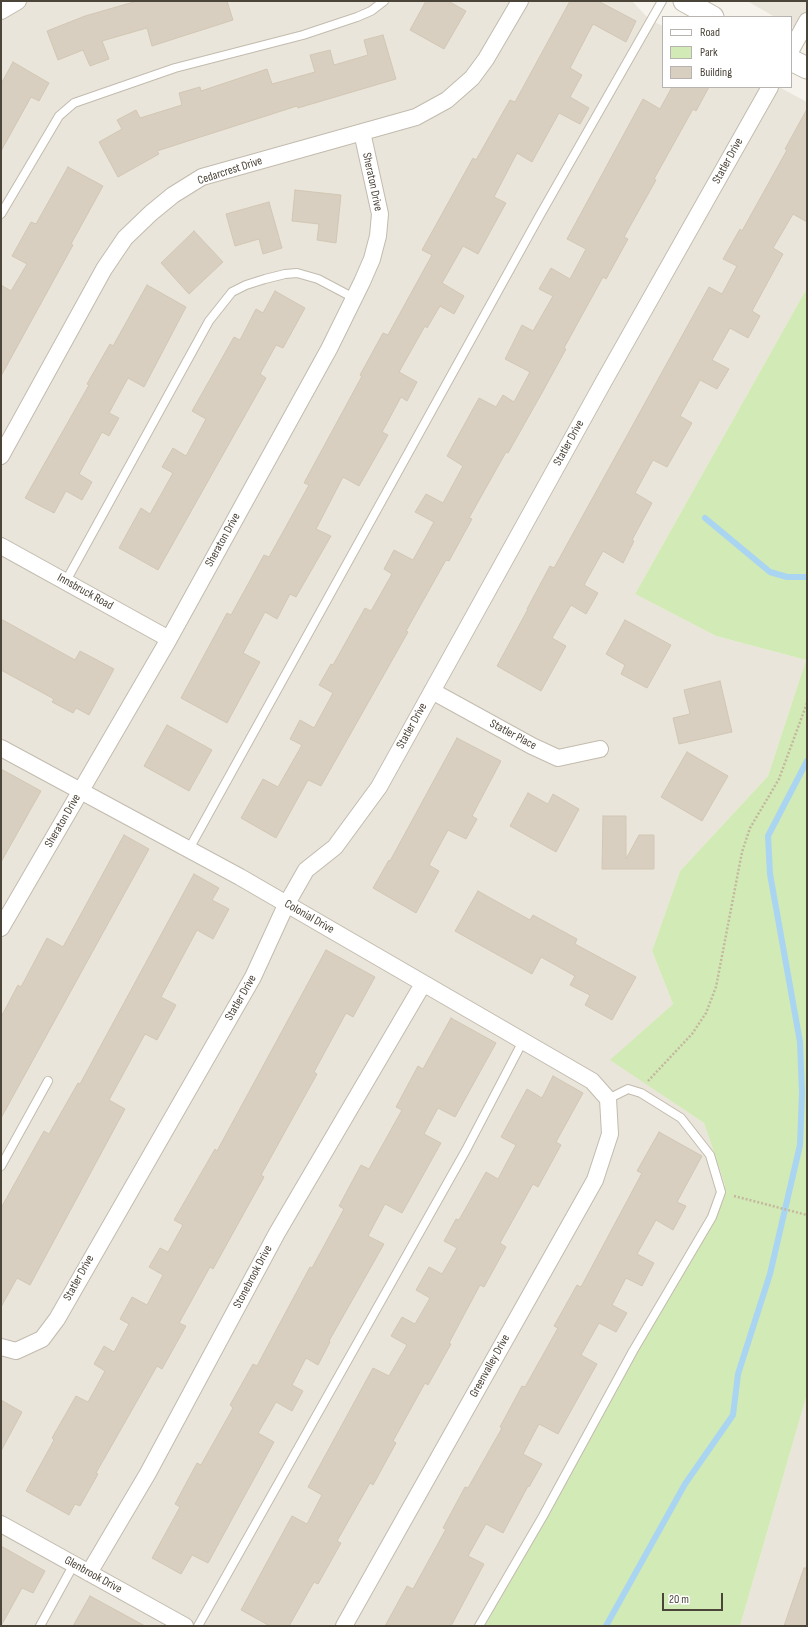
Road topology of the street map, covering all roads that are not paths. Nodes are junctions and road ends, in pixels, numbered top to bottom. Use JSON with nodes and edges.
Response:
{"nodes":[{"id":1,"x":18,"y":1,"type":"edge"},
{"id":2,"x":384,"y":1,"type":"edge"},
{"id":3,"x":520,"y":1,"type":"edge"},
{"id":4,"x":662,"y":1,"type":"edge"},
{"id":5,"x":684,"y":1,"type":"edge"},
{"id":6,"x":1,"y":10,"type":"edge"},
{"id":7,"x":711,"y":16,"type":"edge"},
{"id":8,"x":807,"y":21,"type":"edge"},
{"id":9,"x":792,"y":48,"type":"edge"},
{"id":10,"x":792,"y":60,"type":"edge"},
{"id":11,"x":807,"y":68,"type":"edge"},
{"id":12,"x":769,"y":88,"type":"edge"},
{"id":13,"x":362,"y":132,"type":"junction"},
{"id":14,"x":1,"y":214,"type":"edge"},
{"id":15,"x":354,"y":298,"type":"junction"},
{"id":16,"x":1,"y":456,"type":"edge"},
{"id":17,"x":1,"y":546,"type":"edge"},
{"id":18,"x":66,"y":582,"type":"junction"},
{"id":19,"x":169,"y":639,"type":"junction"},
{"id":20,"x":432,"y":691,"type":"junction"},
{"id":21,"x":1,"y":748,"type":"edge"},
{"id":22,"x":600,"y":749,"type":"dead end"},
{"id":23,"x":80,"y":791,"type":"junction"},
{"id":24,"x":189,"y":849,"type":"junction"},
{"id":25,"x":286,"y":905,"type":"junction"},
{"id":26,"x":1,"y":928,"type":"edge"},
{"id":27,"x":423,"y":984,"type":"junction"},
{"id":28,"x":523,"y":1041,"type":"junction"},
{"id":29,"x":48,"y":1082,"type":"dead end"},
{"id":30,"x":608,"y":1099,"type":"junction"},
{"id":31,"x":1,"y":1166,"type":"edge"},
{"id":32,"x":1,"y":1347,"type":"edge"},
{"id":33,"x":1,"y":1524,"type":"edge"},
{"id":34,"x":74,"y":1564,"type":"junction"},
{"id":35,"x":89,"y":1573,"type":"junction"},
{"id":36,"x":40,"y":1626,"type":"edge"},
{"id":37,"x":185,"y":1626,"type":"edge"},
{"id":38,"x":198,"y":1626,"type":"edge"},
{"id":39,"x":344,"y":1626,"type":"edge"},
{"id":40,"x":479,"y":1626,"type":"edge"}],
"edges":[{"from":1,"to":6,"type":"street"},
{"from":2,"to":14,"type":"lane"},
{"from":3,"to":13,"type":"street","name":"Cedarcrest Drive"},
{"from":4,"to":24,"type":"lane"},
{"from":5,"to":7,"type":"street"},
{"from":8,"to":9,"type":"street"},
{"from":10,"to":11,"type":"street"},
{"from":12,"to":20,"type":"street","name":"Statler Drive"},
{"from":13,"to":15,"type":"street","name":"Sheraton Drive"},
{"from":13,"to":16,"type":"street","name":"Cedarcrest Drive"},
{"from":15,"to":18,"type":"lane"},
{"from":15,"to":19,"type":"street","name":"Sheraton Drive"},
{"from":17,"to":18,"type":"street","name":"Innsbruck Road"},
{"from":18,"to":19,"type":"street","name":"Innsbruck Road"},
{"from":19,"to":23,"type":"street","name":"Sheraton Drive"},
{"from":20,"to":22,"type":"street","name":"Statler Place"},
{"from":20,"to":25,"type":"street","name":"Statler Drive"},
{"from":21,"to":23,"type":"street","name":"Colonial Drive"},
{"from":23,"to":24,"type":"street","name":"Colonial Drive"},
{"from":23,"to":26,"type":"street","name":"Sheraton Drive"},
{"from":24,"to":25,"type":"street","name":"Colonial Drive"},
{"from":25,"to":27,"type":"street","name":"Colonial Drive"},
{"from":25,"to":32,"type":"street","name":"Statler Drive"},
{"from":27,"to":28,"type":"street","name":"Colonial Drive"},
{"from":27,"to":35,"type":"street","name":"Stonebrook Drive"},
{"from":28,"to":30,"type":"street","name":"Colonial Drive"},
{"from":28,"to":38,"type":"lane"},
{"from":29,"to":31,"type":"lane"},
{"from":30,"to":39,"type":"street","name":"Greenvalley Drive"},
{"from":30,"to":40,"type":"lane"},
{"from":33,"to":34,"type":"street","name":"Glenbrook Drive"},
{"from":34,"to":35,"type":"street","name":"Glenbrook Drive"},
{"from":34,"to":36,"type":"lane"},
{"from":35,"to":37,"type":"street","name":"Glenbrook Drive"}]}
